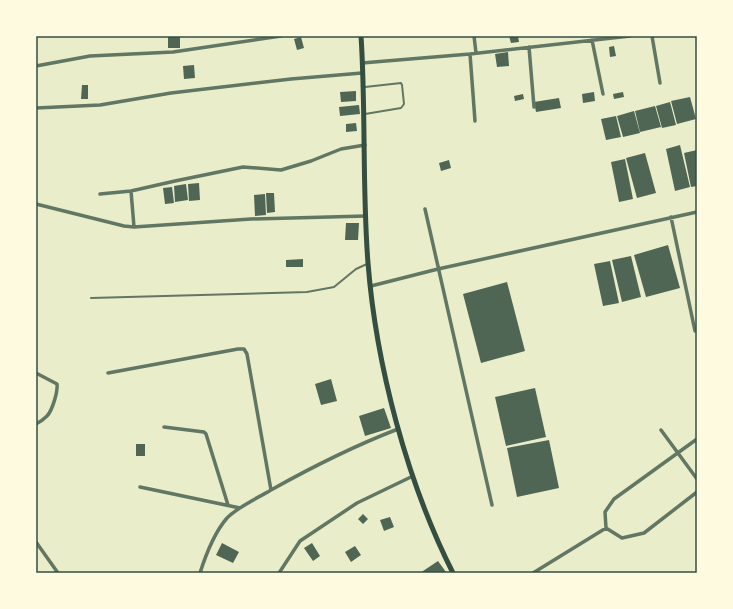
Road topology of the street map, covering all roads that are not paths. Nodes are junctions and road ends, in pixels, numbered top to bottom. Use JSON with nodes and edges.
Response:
{"nodes":[{"id":1,"x":281,"y":36,"type":"edge"},
{"id":2,"x":360,"y":36,"type":"edge"},
{"id":3,"x":474,"y":36,"type":"edge"},
{"id":4,"x":630,"y":36,"type":"edge"},
{"id":5,"x":652,"y":36,"type":"edge"},
{"id":6,"x":592,"y":40,"type":"junction"},
{"id":7,"x":529,"y":47,"type":"junction"},
{"id":8,"x":470,"y":54,"type":"junction"},
{"id":9,"x":476,"y":54,"type":"junction"},
{"id":10,"x":362,"y":63,"type":"junction"},
{"id":11,"x":36,"y":66,"type":"edge"},
{"id":12,"x":362,"y":73,"type":"junction"},
{"id":13,"x":660,"y":83,"type":"dead end"},
{"id":14,"x":363,"y":87,"type":"junction"},
{"id":15,"x":603,"y":94,"type":"dead end"},
{"id":16,"x":534,"y":107,"type":"dead end"},
{"id":17,"x":36,"y":108,"type":"edge"},
{"id":18,"x":364,"y":114,"type":"junction"},
{"id":19,"x":475,"y":121,"type":"dead end"},
{"id":20,"x":365,"y":145,"type":"junction"},
{"id":21,"x":131,"y":191,"type":"junction"},
{"id":22,"x":100,"y":194,"type":"dead end"},
{"id":23,"x":36,"y":204,"type":"edge"},
{"id":24,"x":425,"y":209,"type":"dead end"},
{"id":25,"x":697,"y":212,"type":"edge"},
{"id":26,"x":366,"y":216,"type":"junction"},
{"id":27,"x":671,"y":217,"type":"junction"},
{"id":28,"x":134,"y":227,"type":"junction"},
{"id":29,"x":368,"y":263,"type":"junction"},
{"id":30,"x":438,"y":269,"type":"junction"},
{"id":31,"x":371,"y":286,"type":"junction"},
{"id":32,"x":91,"y":298,"type":"dead end"},
{"id":33,"x":695,"y":330,"type":"dead end"},
{"id":34,"x":36,"y":373,"type":"edge"},
{"id":35,"x":108,"y":373,"type":"dead end"},
{"id":36,"x":36,"y":424,"type":"edge"},
{"id":37,"x":164,"y":427,"type":"dead end"},
{"id":38,"x":398,"y":429,"type":"junction"},
{"id":39,"x":661,"y":430,"type":"dead end"},
{"id":40,"x":697,"y":439,"type":"edge"},
{"id":41,"x":677,"y":452,"type":"junction"},
{"id":42,"x":413,"y":476,"type":"junction"},
{"id":43,"x":697,"y":479,"type":"edge"},
{"id":44,"x":140,"y":487,"type":"dead end"},
{"id":45,"x":271,"y":490,"type":"junction"},
{"id":46,"x":697,"y":492,"type":"edge"},
{"id":47,"x":228,"y":505,"type":"junction"},
{"id":48,"x":492,"y":505,"type":"dead end"},
{"id":49,"x":240,"y":508,"type":"junction"},
{"id":50,"x":606,"y":528,"type":"junction"},
{"id":51,"x":36,"y":542,"type":"edge"},
{"id":52,"x":58,"y":573,"type":"edge"},
{"id":53,"x":200,"y":573,"type":"edge"},
{"id":54,"x":279,"y":573,"type":"edge"},
{"id":55,"x":453,"y":573,"type":"edge"},
{"id":56,"x":533,"y":573,"type":"edge"}],
"edges":[{"from":1,"to":11,"type":"street"},
{"from":2,"to":10,"type":"main road"},
{"from":3,"to":9,"type":"street"},
{"from":4,"to":6,"type":"street"},
{"from":5,"to":13,"type":"street"},
{"from":6,"to":7,"type":"street"},
{"from":6,"to":15,"type":"street"},
{"from":7,"to":9,"type":"street"},
{"from":7,"to":16,"type":"street"},
{"from":8,"to":9,"type":"street"},
{"from":8,"to":10,"type":"street"},
{"from":8,"to":19,"type":"street"},
{"from":10,"to":12,"type":"main road"},
{"from":12,"to":14,"type":"main road"},
{"from":12,"to":17,"type":"street"},
{"from":14,"to":18,"type":"main road"},
{"from":14,"to":18,"type":"lane"},
{"from":18,"to":20,"type":"main road"},
{"from":20,"to":21,"type":"street"},
{"from":20,"to":26,"type":"main road"},
{"from":21,"to":22,"type":"street"},
{"from":21,"to":28,"type":"street"},
{"from":23,"to":28,"type":"street"},
{"from":24,"to":30,"type":"street"},
{"from":25,"to":27,"type":"street"},
{"from":26,"to":28,"type":"street"},
{"from":26,"to":29,"type":"main road"},
{"from":27,"to":30,"type":"street"},
{"from":27,"to":33,"type":"street"},
{"from":29,"to":31,"type":"main road"},
{"from":29,"to":32,"type":"lane"},
{"from":30,"to":31,"type":"street"},
{"from":30,"to":48,"type":"street"},
{"from":31,"to":38,"type":"main road"},
{"from":34,"to":36,"type":"street"},
{"from":35,"to":45,"type":"street"},
{"from":37,"to":47,"type":"street"},
{"from":38,"to":42,"type":"main road"},
{"from":38,"to":45,"type":"street"},
{"from":39,"to":41,"type":"street"},
{"from":40,"to":41,"type":"street"},
{"from":41,"to":43,"type":"street"},
{"from":41,"to":50,"type":"street"},
{"from":42,"to":54,"type":"street"},
{"from":42,"to":55,"type":"main road"},
{"from":44,"to":47,"type":"street"},
{"from":45,"to":49,"type":"street"},
{"from":46,"to":50,"type":"street"},
{"from":47,"to":49,"type":"street"},
{"from":49,"to":53,"type":"street"},
{"from":50,"to":56,"type":"street"},
{"from":51,"to":52,"type":"street"}]}
